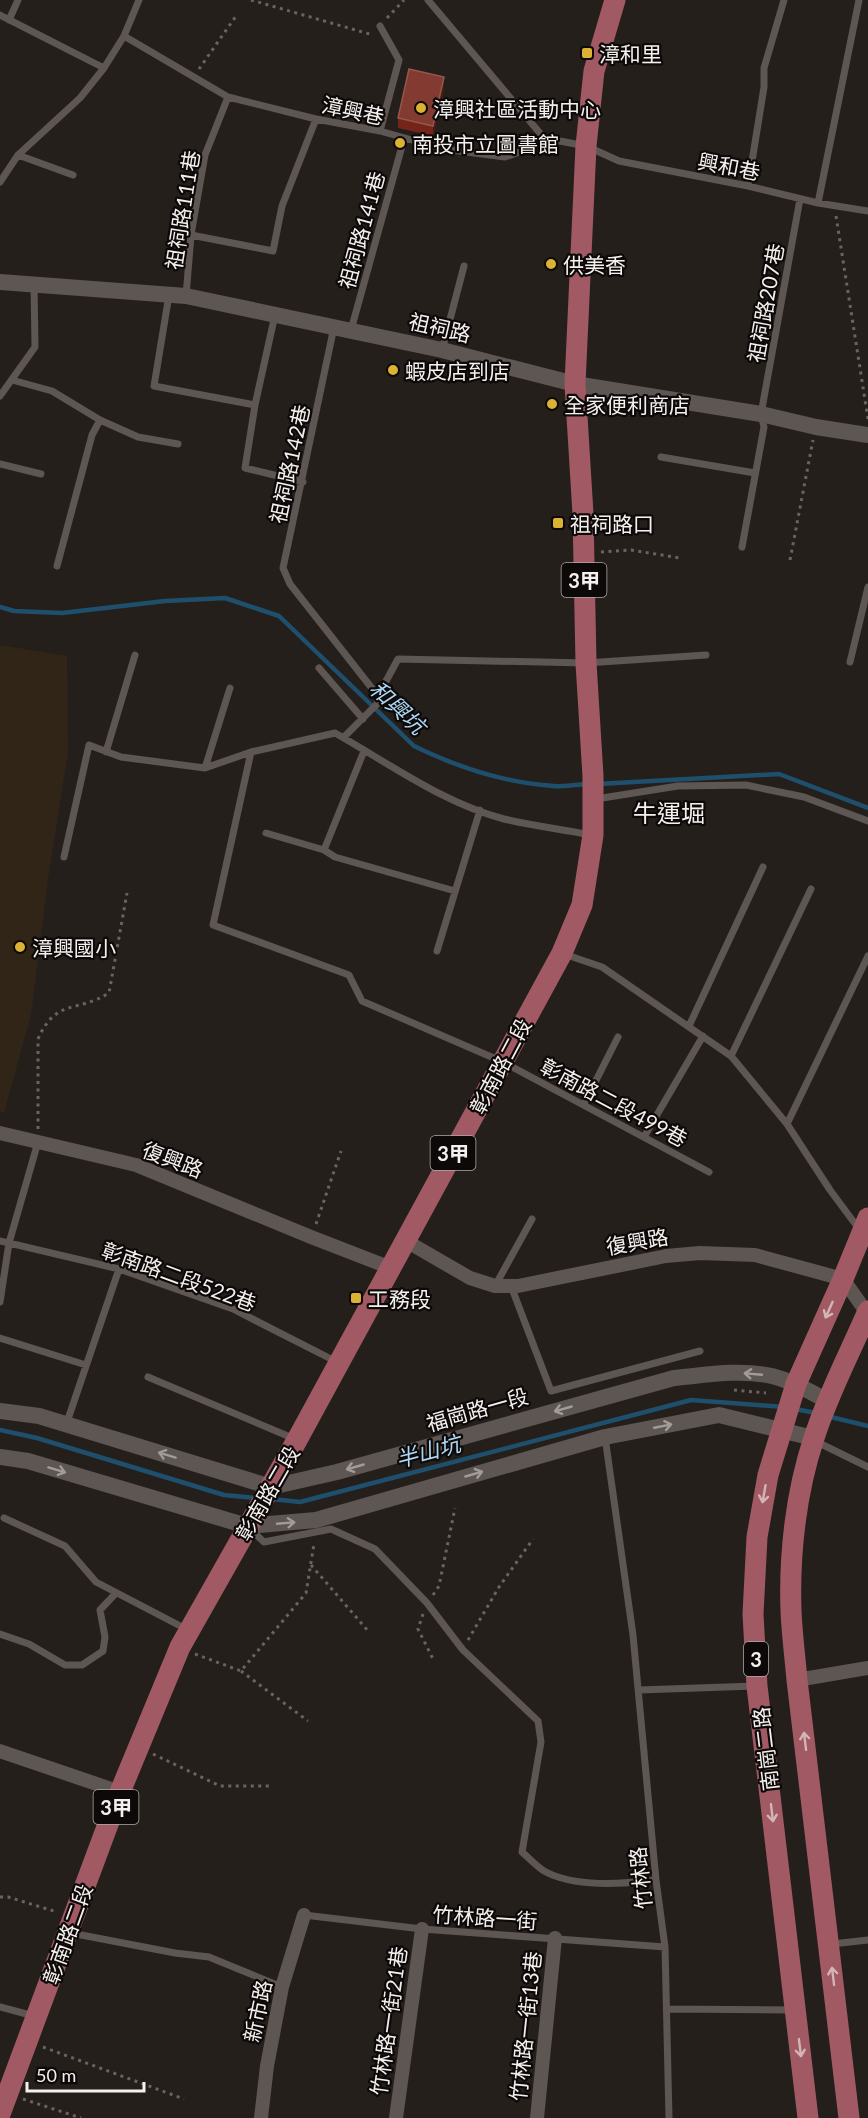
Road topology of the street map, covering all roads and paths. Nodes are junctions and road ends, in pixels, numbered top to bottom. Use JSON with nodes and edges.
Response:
{"nodes":[{"id":1,"x":18,"y":0,"type":"edge"},
{"id":2,"x":139,"y":0,"type":"edge"},
{"id":3,"x":251,"y":0,"type":"edge"},
{"id":4,"x":404,"y":0,"type":"edge"},
{"id":5,"x":428,"y":0,"type":"edge"},
{"id":6,"x":615,"y":0,"type":"edge"},
{"id":7,"x":784,"y":0,"type":"edge"},
{"id":8,"x":859,"y":0,"type":"edge"},
{"id":9,"x":0,"y":15,"type":"edge"},
{"id":10,"x":236,"y":16,"type":"dead end"},
{"id":11,"x":9,"y":20,"type":"junction"},
{"id":12,"x":380,"y":26,"type":"junction"},
{"id":13,"x":124,"y":36,"type":"junction"},
{"id":14,"x":104,"y":68,"type":"junction"},
{"id":15,"x":194,"y":77,"type":"junction"},
{"id":16,"x":228,"y":98,"type":"junction"},
{"id":17,"x":316,"y":119,"type":"junction"},
{"id":18,"x":380,"y":131,"type":"junction"},
{"id":19,"x":544,"y":138,"type":"junction"},
{"id":20,"x":404,"y":139,"type":"junction"},
{"id":21,"x":586,"y":146,"type":"junction"},
{"id":22,"x":18,"y":155,"type":"junction"},
{"id":23,"x":73,"y":175,"type":"dead end"},
{"id":24,"x":0,"y":182,"type":"edge"},
{"id":25,"x":748,"y":186,"type":"junction"},
{"id":26,"x":800,"y":199,"type":"junction"},
{"id":27,"x":818,"y":203,"type":"junction"},
{"id":28,"x":835,"y":206,"type":"junction"},
{"id":29,"x":868,"y":211,"type":"edge"},
{"id":30,"x":191,"y":235,"type":"junction"},
{"id":31,"x":464,"y":266,"type":"dead end"},
{"id":32,"x":0,"y":282,"type":"edge"},
{"id":33,"x":34,"y":285,"type":"junction"},
{"id":34,"x":168,"y":295,"type":"junction"},
{"id":35,"x":186,"y":296,"type":"junction"},
{"id":36,"x":275,"y":315,"type":"junction"},
{"id":37,"x":334,"y":326,"type":"junction"},
{"id":38,"x":351,"y":330,"type":"junction"},
{"id":39,"x":442,"y":350,"type":"junction"},
{"id":40,"x":12,"y":380,"type":"junction"},
{"id":41,"x":575,"y":384,"type":"junction"},
{"id":42,"x":0,"y":396,"type":"edge"},
{"id":43,"x":255,"y":405,"type":"junction"},
{"id":44,"x":761,"y":414,"type":"junction"},
{"id":45,"x":868,"y":419,"type":"edge"},
{"id":46,"x":100,"y":420,"type":"junction"},
{"id":47,"x":816,"y":427,"type":"junction"},
{"id":48,"x":868,"y":435,"type":"edge"},
{"id":49,"x":178,"y":444,"type":"dead end"},
{"id":50,"x":661,"y":456,"type":"dead end"},
{"id":51,"x":0,"y":464,"type":"edge"},
{"id":52,"x":755,"y":473,"type":"junction"},
{"id":53,"x":41,"y":474,"type":"dead end"},
{"id":54,"x":303,"y":482,"type":"junction"},
{"id":55,"x":742,"y":547,"type":"dead end"},
{"id":56,"x":584,"y":553,"type":"junction"},
{"id":57,"x":680,"y":558,"type":"dead end"},
{"id":58,"x":790,"y":560,"type":"dead end"},
{"id":59,"x":57,"y":566,"type":"dead end"},
{"id":60,"x":868,"y":587,"type":"edge"},
{"id":61,"x":706,"y":655,"type":"dead end"},
{"id":62,"x":135,"y":656,"type":"dead end"},
{"id":63,"x":850,"y":662,"type":"dead end"},
{"id":64,"x":586,"y":663,"type":"junction"},
{"id":65,"x":319,"y":668,"type":"dead end"},
{"id":66,"x":230,"y":688,"type":"dead end"},
{"id":67,"x":377,"y":700,"type":"junction"},
{"id":68,"x":363,"y":719,"type":"junction"},
{"id":69,"x":344,"y":738,"type":"junction"},
{"id":70,"x":364,"y":751,"type":"junction"},
{"id":71,"x":106,"y":752,"type":"junction"},
{"id":72,"x":251,"y":752,"type":"junction"},
{"id":73,"x":204,"y":768,"type":"junction"},
{"id":74,"x":593,"y":789,"type":"junction"},
{"id":75,"x":480,"y":810,"type":"junction"},
{"id":76,"x":868,"y":821,"type":"edge"},
{"id":77,"x":266,"y":833,"type":"dead end"},
{"id":78,"x":593,"y":835,"type":"junction"},
{"id":79,"x":324,"y":850,"type":"junction"},
{"id":80,"x":64,"y":857,"type":"dead end"},
{"id":81,"x":763,"y":867,"type":"dead end"},
{"id":82,"x":810,"y":889,"type":"dead end"},
{"id":83,"x":455,"y":891,"type":"junction"},
{"id":84,"x":127,"y":893,"type":"dead end"},
{"id":85,"x":437,"y":951,"type":"dead end"},
{"id":86,"x":562,"y":953,"type":"junction"},
{"id":87,"x":868,"y":956,"type":"edge"},
{"id":88,"x":688,"y":1026,"type":"junction"},
{"id":89,"x":703,"y":1036,"type":"junction"},
{"id":90,"x":618,"y":1037,"type":"dead end"},
{"id":91,"x":731,"y":1056,"type":"junction"},
{"id":92,"x":502,"y":1062,"type":"junction"},
{"id":93,"x":584,"y":1104,"type":"junction"},
{"id":94,"x":787,"y":1124,"type":"junction"},
{"id":95,"x":0,"y":1133,"type":"edge"},
{"id":96,"x":644,"y":1137,"type":"junction"},
{"id":97,"x":38,"y":1141,"type":"junction"},
{"id":98,"x":341,"y":1151,"type":"dead end"},
{"id":99,"x":709,"y":1172,"type":"dead end"},
{"id":100,"x":532,"y":1219,"type":"dead end"},
{"id":101,"x":866,"y":1230,"type":"edge"},
{"id":102,"x":311,"y":1237,"type":"junction"},
{"id":103,"x":0,"y":1241,"type":"edge"},
{"id":104,"x":406,"y":1241,"type":"junction"},
{"id":105,"x":9,"y":1243,"type":"junction"},
{"id":106,"x":392,"y":1268,"type":"junction"},
{"id":107,"x":120,"y":1269,"type":"junction"},
{"id":108,"x":843,"y":1279,"type":"junction"},
{"id":109,"x":495,"y":1286,"type":"junction"},
{"id":110,"x":511,"y":1286,"type":"junction"},
{"id":111,"x":0,"y":1302,"type":"edge"},
{"id":112,"x":868,"y":1313,"type":"edge"},
{"id":113,"x":0,"y":1338,"type":"edge"},
{"id":114,"x":700,"y":1351,"type":"dead end"},
{"id":115,"x":339,"y":1363,"type":"junction"},
{"id":116,"x":86,"y":1365,"type":"junction"},
{"id":117,"x":148,"y":1377,"type":"dead end"},
{"id":118,"x":796,"y":1384,"type":"junction"},
{"id":119,"x":828,"y":1401,"type":"junction"},
{"id":120,"x":0,"y":1411,"type":"edge"},
{"id":121,"x":66,"y":1425,"type":"junction"},
{"id":122,"x":781,"y":1429,"type":"junction"},
{"id":123,"x":604,"y":1437,"type":"junction"},
{"id":124,"x":813,"y":1438,"type":"junction"},
{"id":125,"x":297,"y":1440,"type":"junction"},
{"id":126,"x":0,"y":1456,"type":"edge"},
{"id":127,"x":868,"y":1467,"type":"edge"},
{"id":128,"x":260,"y":1506,"type":"junction"},
{"id":129,"x":455,"y":1508,"type":"dead end"},
{"id":130,"x":4,"y":1518,"type":"dead end"},
{"id":131,"x":316,"y":1532,"type":"junction"},
{"id":132,"x":533,"y":1539,"type":"dead end"},
{"id":133,"x":311,"y":1565,"type":"junction"},
{"id":134,"x":116,"y":1593,"type":"junction"},
{"id":135,"x":427,"y":1603,"type":"junction"},
{"id":136,"x":369,"y":1632,"type":"dead end"},
{"id":137,"x":0,"y":1634,"type":"edge"},
{"id":138,"x":184,"y":1639,"type":"junction"},
{"id":139,"x":463,"y":1650,"type":"junction"},
{"id":140,"x":433,"y":1659,"type":"dead end"},
{"id":141,"x":868,"y":1668,"type":"edge"},
{"id":142,"x":240,"y":1671,"type":"junction"},
{"id":143,"x":797,"y":1680,"type":"junction"},
{"id":144,"x":757,"y":1686,"type":"junction"},
{"id":145,"x":639,"y":1690,"type":"junction"},
{"id":146,"x":308,"y":1721,"type":"dead end"},
{"id":147,"x":138,"y":1747,"type":"junction"},
{"id":148,"x":0,"y":1751,"type":"edge"},
{"id":149,"x":270,"y":1786,"type":"dead end"},
{"id":150,"x":120,"y":1792,"type":"junction"},
{"id":151,"x":656,"y":1880,"type":"junction"},
{"id":152,"x":0,"y":1897,"type":"edge"},
{"id":153,"x":304,"y":1915,"type":"joint"},
{"id":154,"x":70,"y":1925,"type":"junction"},
{"id":155,"x":422,"y":1929,"type":"junction"},
{"id":156,"x":555,"y":1938,"type":"junction"},
{"id":157,"x":868,"y":1941,"type":"edge"},
{"id":158,"x":829,"y":1944,"type":"junction"},
{"id":159,"x":665,"y":1947,"type":"junction"},
{"id":160,"x":282,"y":1987,"type":"junction"},
{"id":161,"x":0,"y":2007,"type":"edge"},
{"id":162,"x":668,"y":2009,"type":"junction"},
{"id":163,"x":796,"y":2010,"type":"junction"},
{"id":164,"x":37,"y":2016,"type":"junction"},
{"id":165,"x":27,"y":2041,"type":"junction"},
{"id":166,"x":7,"y":2093,"type":"junction"},
{"id":167,"x":184,"y":2099,"type":"dead end"},
{"id":168,"x":0,"y":2114,"type":"edge"},
{"id":169,"x":81,"y":2118,"type":"edge"},
{"id":170,"x":261,"y":2118,"type":"edge"},
{"id":171,"x":396,"y":2118,"type":"edge"},
{"id":172,"x":537,"y":2118,"type":"edge"},
{"id":173,"x":669,"y":2118,"type":"edge"},
{"id":174,"x":808,"y":2118,"type":"edge"},
{"id":175,"x":849,"y":2118,"type":"edge"}],
"edges":[{"from":1,"to":11,"type":"lane"},
{"from":2,"to":13,"type":"lane"},
{"from":3,"to":12,"type":"path"},
{"from":4,"to":12,"type":"path"},
{"from":5,"to":19,"type":"lane"},
{"from":6,"to":21,"type":"main road","name":"彰南路二段","number":"3甲"},
{"from":7,"to":25,"type":"lane"},
{"from":8,"to":27,"type":"lane"},
{"from":9,"to":11,"type":"lane"},
{"from":10,"to":15,"type":"path"},
{"from":11,"to":14,"type":"lane"},
{"from":12,"to":18,"type":"lane"},
{"from":13,"to":14,"type":"lane"},
{"from":13,"to":15,"type":"lane","name":"漳興巷"},
{"from":14,"to":22,"type":"lane"},
{"from":15,"to":16,"type":"lane","name":"漳興巷"},
{"from":16,"to":17,"type":"lane","name":"漳興巷"},
{"from":16,"to":30,"type":"lane","name":"祖祠路111巷"},
{"from":17,"to":18,"type":"lane","name":"漳興巷"},
{"from":17,"to":30,"type":"lane"},
{"from":18,"to":20,"type":"lane","name":"漳興巷"},
{"from":19,"to":20,"type":"lane","name":"漳興巷"},
{"from":19,"to":21,"type":"lane"},
{"from":20,"to":38,"type":"lane","name":"祖祠路141巷"},
{"from":21,"to":25,"type":"lane","name":"興和巷"},
{"from":21,"to":41,"type":"main road","name":"彰南路二段","number":"3甲"},
{"from":22,"to":23,"type":"lane"},
{"from":22,"to":24,"type":"lane"},
{"from":25,"to":26,"type":"lane","name":"興和巷"},
{"from":26,"to":27,"type":"lane","name":"興和巷"},
{"from":26,"to":44,"type":"lane","name":"祖祠路207巷"},
{"from":27,"to":28,"type":"lane","name":"興和巷"},
{"from":28,"to":29,"type":"lane","name":"興和巷"},
{"from":28,"to":45,"type":"path"},
{"from":30,"to":35,"type":"lane","name":"祖祠路111巷"},
{"from":31,"to":39,"type":"lane"},
{"from":32,"to":33,"type":"street","name":"祖祠路"},
{"from":33,"to":34,"type":"street","name":"祖祠路"},
{"from":33,"to":40,"type":"lane"},
{"from":34,"to":35,"type":"street","name":"祖祠路"},
{"from":34,"to":43,"type":"lane"},
{"from":35,"to":36,"type":"street","name":"祖祠路"},
{"from":36,"to":37,"type":"street","name":"祖祠路"},
{"from":36,"to":43,"type":"lane"},
{"from":37,"to":38,"type":"street","name":"祖祠路"},
{"from":37,"to":54,"type":"lane","name":"祖祠路142巷"},
{"from":38,"to":39,"type":"street","name":"祖祠路"},
{"from":39,"to":41,"type":"street","name":"祖祠路"},
{"from":40,"to":42,"type":"lane"},
{"from":40,"to":46,"type":"lane"},
{"from":41,"to":44,"type":"street","name":"祖祠路"},
{"from":41,"to":56,"type":"main road","name":"彰南路二段","number":"3甲"},
{"from":43,"to":54,"type":"lane"},
{"from":44,"to":47,"type":"street","name":"祖祠路"},
{"from":44,"to":52,"type":"lane","name":"祖祠路207巷"},
{"from":46,"to":49,"type":"lane"},
{"from":46,"to":59,"type":"lane"},
{"from":47,"to":48,"type":"street","name":"祖祠路"},
{"from":47,"to":58,"type":"path"},
{"from":50,"to":52,"type":"lane"},
{"from":51,"to":53,"type":"lane"},
{"from":52,"to":55,"type":"lane","name":"祖祠路207巷"},
{"from":54,"to":67,"type":"lane","name":"祖祠路142巷"},
{"from":56,"to":57,"type":"path"},
{"from":56,"to":64,"type":"main road","name":"彰南路二段","number":"3甲"},
{"from":60,"to":63,"type":"lane"},
{"from":61,"to":64,"type":"lane"},
{"from":62,"to":71,"type":"lane"},
{"from":64,"to":67,"type":"lane"},
{"from":64,"to":74,"type":"main road","name":"彰南路二段","number":"3甲"},
{"from":65,"to":68,"type":"lane"},
{"from":66,"to":73,"type":"lane"},
{"from":67,"to":68,"type":"lane"},
{"from":68,"to":69,"type":"lane"},
{"from":69,"to":70,"type":"lane"},
{"from":69,"to":72,"type":"lane"},
{"from":70,"to":75,"type":"lane"},
{"from":70,"to":79,"type":"lane"},
{"from":71,"to":73,"type":"lane"},
{"from":71,"to":80,"type":"lane"},
{"from":72,"to":73,"type":"lane"},
{"from":72,"to":92,"type":"lane","name":"彰南路二段499巷"},
{"from":74,"to":76,"type":"lane"},
{"from":74,"to":78,"type":"main road","name":"彰南路二段","number":"3甲"},
{"from":75,"to":78,"type":"lane"},
{"from":75,"to":83,"type":"lane"},
{"from":77,"to":79,"type":"lane"},
{"from":78,"to":86,"type":"main road","name":"彰南路二段","number":"3甲"},
{"from":79,"to":83,"type":"lane"},
{"from":81,"to":88,"type":"lane"},
{"from":82,"to":91,"type":"lane"},
{"from":83,"to":85,"type":"lane"},
{"from":84,"to":97,"type":"path"},
{"from":86,"to":88,"type":"lane"},
{"from":86,"to":92,"type":"main road","name":"彰南路二段","number":"3甲"},
{"from":87,"to":94,"type":"lane"},
{"from":88,"to":89,"type":"lane"},
{"from":89,"to":91,"type":"lane"},
{"from":89,"to":96,"type":"lane"},
{"from":90,"to":93,"type":"lane"},
{"from":91,"to":94,"type":"lane"},
{"from":92,"to":93,"type":"lane","name":"彰南路二段499巷"},
{"from":92,"to":104,"type":"main road","name":"彰南路二段","number":"3甲"},
{"from":93,"to":96,"type":"lane","name":"彰南路二段499巷"},
{"from":94,"to":101,"type":"lane"},
{"from":95,"to":97,"type":"street","name":"復興路"},
{"from":96,"to":99,"type":"lane","name":"彰南路二段499巷"},
{"from":97,"to":102,"type":"street","name":"復興路"},
{"from":97,"to":105,"type":"lane"},
{"from":98,"to":102,"type":"path"},
{"from":100,"to":109,"type":"lane"},
{"from":101,"to":108,"type":"main road","name":"南崗二路","number":"3"},
{"from":102,"to":106,"type":"street","name":"復興路"},
{"from":103,"to":105,"type":"lane","name":"彰南路二段522巷"},
{"from":104,"to":106,"type":"main road","name":"彰南路二段","number":"3甲"},
{"from":104,"to":109,"type":"street","name":"復興路"},
{"from":105,"to":107,"type":"lane","name":"彰南路二段522巷"},
{"from":105,"to":111,"type":"lane"},
{"from":106,"to":115,"type":"main road","name":"彰南路二段","number":"3甲"},
{"from":107,"to":115,"type":"lane","name":"彰南路二段522巷"},
{"from":107,"to":116,"type":"lane"},
{"from":108,"to":110,"type":"street","name":"復興路"},
{"from":108,"to":112,"type":"street"},
{"from":108,"to":118,"type":"main road","name":"南崗二路","number":"3","one_way":true},
{"from":109,"to":110,"type":"street","name":"復興路"},
{"from":110,"to":114,"type":"lane"},
{"from":112,"to":119,"type":"main road","name":"南崗二路","number":"3"},
{"from":113,"to":116,"type":"lane"},
{"from":115,"to":125,"type":"main road","name":"彰南路二段","number":"3甲"},
{"from":116,"to":121,"type":"lane"},
{"from":117,"to":125,"type":"lane"},
{"from":118,"to":119,"type":"street","name":"福崗路一段"},
{"from":118,"to":122,"type":"main road","name":"南崗二路","number":"3"},
{"from":118,"to":128,"type":"street","name":"福崗路一段","one_way":true},
{"from":119,"to":124,"type":"main road","name":"南崗二路","number":"3"},
{"from":120,"to":121,"type":"street","name":"福崗路一段"},
{"from":128,"to":121,"type":"street","name":"福崗路一段","one_way":true},
{"from":123,"to":122,"type":"street","name":"福崗路一段","one_way":true},
{"from":122,"to":124,"type":"street","name":"福崗路一段"},
{"from":122,"to":144,"type":"main road","name":"南崗二路","number":"3","one_way":true},
{"from":128,"to":123,"type":"street","name":"福崗路一段","one_way":true},
{"from":123,"to":145,"type":"lane","name":"竹林路"},
{"from":124,"to":127,"type":"lane"},
{"from":124,"to":143,"type":"main road","name":"南崗二路","number":"3"},
{"from":125,"to":128,"type":"main road","name":"彰南路二段","number":"3甲"},
{"from":126,"to":128,"type":"street","name":"福崗路一段","one_way":true},
{"from":128,"to":131,"type":"lane"},
{"from":128,"to":138,"type":"main road","name":"彰南路二段","number":"3甲"},
{"from":129,"to":135,"type":"path"},
{"from":130,"to":134,"type":"lane"},
{"from":131,"to":133,"type":"path"},
{"from":131,"to":135,"type":"lane"},
{"from":132,"to":139,"type":"path"},
{"from":133,"to":136,"type":"path"},
{"from":133,"to":142,"type":"path"},
{"from":134,"to":137,"type":"lane"},
{"from":134,"to":138,"type":"lane"},
{"from":135,"to":139,"type":"lane"},
{"from":135,"to":140,"type":"path"},
{"from":138,"to":142,"type":"path"},
{"from":138,"to":147,"type":"main road","name":"彰南路二段","number":"3甲"},
{"from":139,"to":151,"type":"lane"},
{"from":141,"to":143,"type":"street"},
{"from":142,"to":146,"type":"path"},
{"from":158,"to":143,"type":"main road","name":"南崗二路","number":"3","one_way":true},
{"from":144,"to":145,"type":"lane"},
{"from":144,"to":163,"type":"main road","name":"南崗二路","number":"3","one_way":true},
{"from":145,"to":151,"type":"lane","name":"竹林路"},
{"from":147,"to":149,"type":"path"},
{"from":147,"to":150,"type":"main road","name":"彰南路二段","number":"3甲"},
{"from":148,"to":150,"type":"street"},
{"from":150,"to":154,"type":"main road","name":"彰南路二段","number":"3甲"},
{"from":151,"to":159,"type":"lane","name":"竹林路"},
{"from":152,"to":154,"type":"path"},
{"from":153,"to":155,"type":"lane","name":"竹林路一街"},
{"from":153,"to":160,"type":"street","name":"新市路"},
{"from":154,"to":160,"type":"lane"},
{"from":154,"to":164,"type":"main road","name":"彰南路二段","number":"3甲"},
{"from":155,"to":156,"type":"lane","name":"竹林路一街"},
{"from":155,"to":171,"type":"street","name":"竹林路一街21巷"},
{"from":156,"to":159,"type":"lane","name":"竹林路一街"},
{"from":156,"to":172,"type":"street","name":"竹林路一街13巷"},
{"from":157,"to":158,"type":"lane"},
{"from":175,"to":158,"type":"main road","name":"南崗二路","number":"3","one_way":true},
{"from":159,"to":162,"type":"lane","name":"竹林路"},
{"from":160,"to":170,"type":"street","name":"新市路"},
{"from":161,"to":164,"type":"lane"},
{"from":162,"to":163,"type":"lane"},
{"from":162,"to":173,"type":"lane","name":"竹林路"},
{"from":163,"to":174,"type":"main road","name":"南崗二路","number":"3","one_way":true},
{"from":164,"to":165,"type":"main road","name":"彰南路二段","number":"3甲"},
{"from":165,"to":166,"type":"main road","name":"彰南路二段","number":"3甲"},
{"from":165,"to":167,"type":"path"},
{"from":166,"to":168,"type":"main road","name":"彰南路二段","number":"3甲"},
{"from":166,"to":169,"type":"path"}]}
